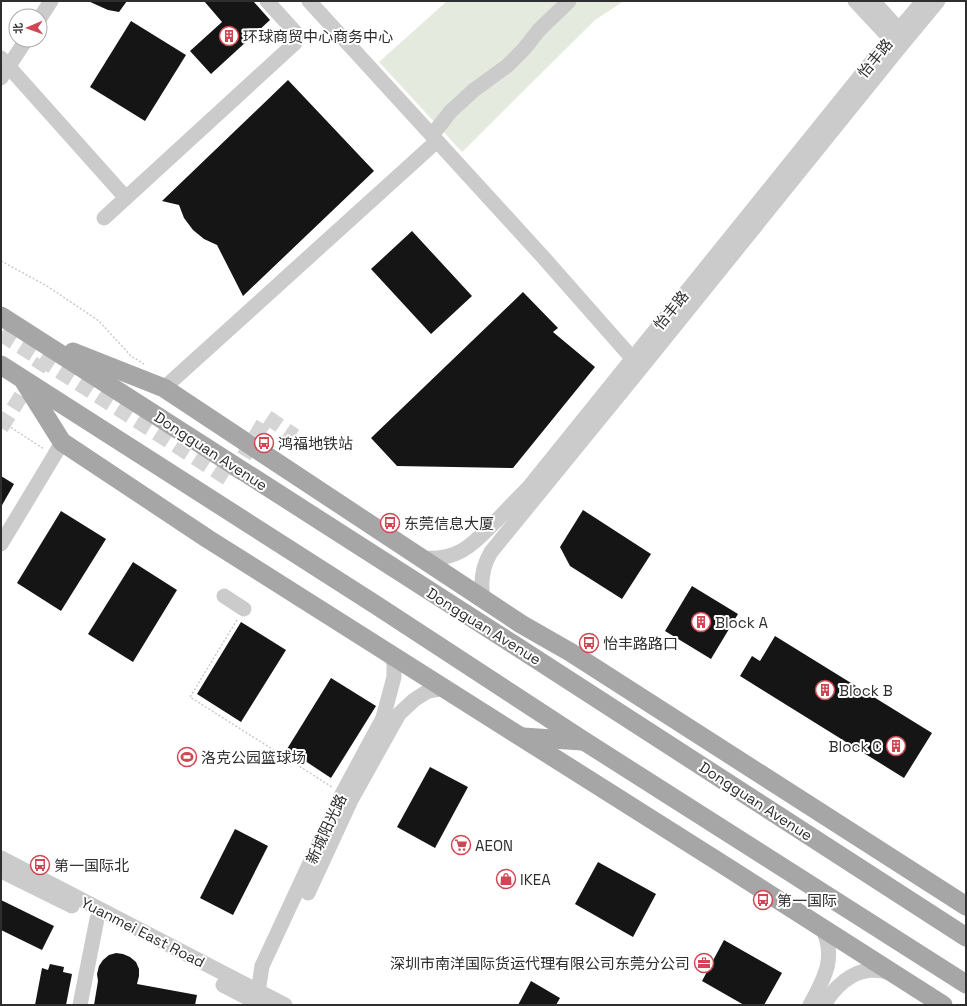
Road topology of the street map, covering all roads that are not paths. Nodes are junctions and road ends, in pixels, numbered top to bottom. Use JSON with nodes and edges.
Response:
{"nodes":[{"id":1,"x":266,"y":1,"type":"edge"},
{"id":2,"x":309,"y":1,"type":"edge"},
{"id":3,"x":569,"y":1,"type":"edge"},
{"id":4,"x":574,"y":1,"type":"edge"},
{"id":5,"x":855,"y":1,"type":"edge"},
{"id":6,"x":873,"y":1,"type":"edge"},
{"id":7,"x":923,"y":1,"type":"edge"},
{"id":8,"x":938,"y":1,"type":"edge"},
{"id":9,"x":557,"y":13,"type":"junction"},
{"id":10,"x":899,"y":39,"type":"junction"},
{"id":11,"x":19,"y":48,"type":"edge"},
{"id":12,"x":4,"y":67,"type":"edge"},
{"id":13,"x":434,"y":138,"type":"junction"},
{"id":14,"x":126,"y":198,"type":"junction"},
{"id":15,"x":104,"y":218,"type":"dead end"},
{"id":16,"x":1,"y":316,"type":"edge"},
{"id":17,"x":32,"y":336,"type":"junction"},
{"id":18,"x":637,"y":363,"type":"junction"},
{"id":19,"x":1,"y":364,"type":"edge"},
{"id":20,"x":21,"y":377,"type":"junction"},
{"id":21,"x":164,"y":388,"type":"junction"},
{"id":22,"x":58,"y":449,"type":"junction"},
{"id":23,"x":262,"y":484,"type":"junction"},
{"id":24,"x":387,"y":534,"type":"junction"},
{"id":25,"x":1,"y":544,"type":"edge"},
{"id":26,"x":422,"y":558,"type":"junction"},
{"id":27,"x":224,"y":596,"type":"dead end"},
{"id":28,"x":483,"y":598,"type":"junction"},
{"id":29,"x":244,"y":609,"type":"road end"},
{"id":30,"x":391,"y":654,"type":"junction"},
{"id":31,"x":445,"y":688,"type":"junction"},
{"id":32,"x":522,"y":737,"type":"junction"},
{"id":33,"x":584,"y":741,"type":"junction"},
{"id":34,"x":1,"y":858,"type":"edge"},
{"id":35,"x":1,"y":871,"type":"edge"},
{"id":36,"x":966,"y":906,"type":"edge"},
{"id":37,"x":97,"y":919,"type":"junction"},
{"id":38,"x":822,"y":928,"type":"junction"},
{"id":39,"x":966,"y":937,"type":"edge"},
{"id":40,"x":891,"y":973,"type":"junction"},
{"id":41,"x":966,"y":984,"type":"edge"},
{"id":42,"x":261,"y":1001,"type":"edge"},
{"id":43,"x":80,"y":1005,"type":"edge"},
{"id":44,"x":285,"y":1005,"type":"edge"},
{"id":45,"x":810,"y":1005,"type":"edge"},
{"id":46,"x":824,"y":1005,"type":"edge"},
{"id":47,"x":943,"y":1005,"type":"edge"}],
"edges":[{"from":1,"to":14,"type":"street"},
{"from":2,"to":13,"type":"street"},
{"from":3,"to":9,"type":"street"},
{"from":4,"to":9,"type":"street"},
{"from":5,"to":10,"type":"street"},
{"from":6,"to":10,"type":"street"},
{"from":7,"to":10,"type":"street"},
{"from":8,"to":10,"type":"street"},
{"from":9,"to":13,"type":"street"},
{"from":10,"to":18,"type":"street","name":"怡丰路"},
{"from":11,"to":12,"type":"street"},
{"from":12,"to":14,"type":"street"},
{"from":13,"to":18,"type":"street"},
{"from":13,"to":21,"type":"street"},
{"from":14,"to":15,"type":"street"},
{"from":16,"to":17,"type":"main road","name":"Dongguan Avenue"},
{"from":17,"to":21,"type":"main road"},
{"from":17,"to":23,"type":"main road","name":"Dongguan Avenue"},
{"from":18,"to":26,"type":"street","name":"怡丰路"},
{"from":18,"to":28,"type":"street","name":"怡丰路"},
{"from":19,"to":20,"type":"main road"},
{"from":20,"to":22,"type":"main road"},
{"from":20,"to":33,"type":"main road"},
{"from":21,"to":24,"type":"main road"},
{"from":22,"to":25,"type":"street"},
{"from":22,"to":30,"type":"main road"},
{"from":23,"to":24,"type":"main road"},
{"from":23,"to":39,"type":"main road","name":"Dongguan Avenue"},
{"from":24,"to":26,"type":"main road"},
{"from":26,"to":28,"type":"main road"},
{"from":27,"to":29,"type":"street"},
{"from":28,"to":36,"type":"main road"},
{"from":30,"to":31,"type":"main road"},
{"from":30,"to":42,"type":"street","name":"新城阳光路"},
{"from":31,"to":32,"type":"main road"},
{"from":31,"to":42,"type":"street","name":"新城阳光路"},
{"from":32,"to":33,"type":"main road"},
{"from":32,"to":38,"type":"main road"},
{"from":33,"to":41,"type":"main road"},
{"from":34,"to":42,"type":"street","name":"Yuanmei East Road"},
{"from":35,"to":37,"type":"street","name":"Yuanmei East Road"},
{"from":37,"to":42,"type":"street","name":"Yuanmei East Road"},
{"from":37,"to":43,"type":"street"},
{"from":38,"to":40,"type":"main road"},
{"from":38,"to":45,"type":"street"},
{"from":40,"to":46,"type":"street"},
{"from":40,"to":47,"type":"main road"},
{"from":42,"to":44,"type":"street","name":"Yuanmei East Road"}]}
